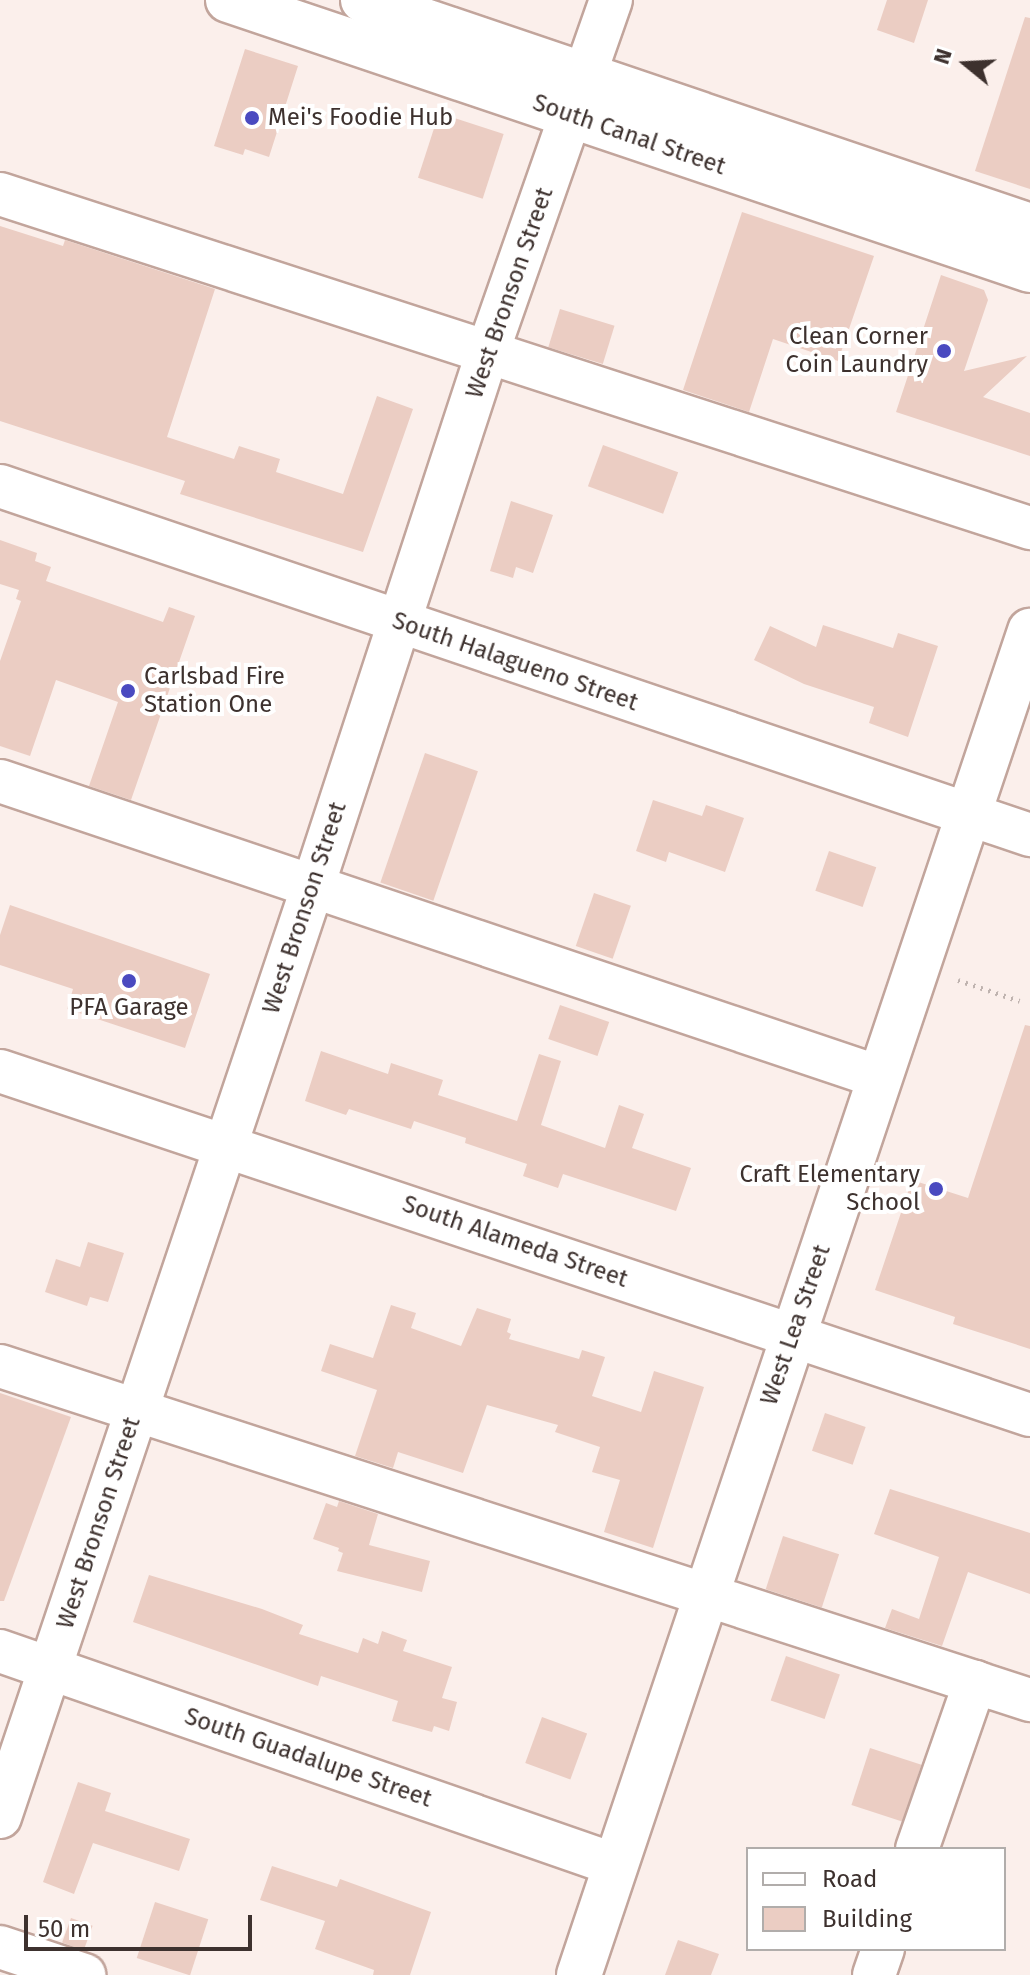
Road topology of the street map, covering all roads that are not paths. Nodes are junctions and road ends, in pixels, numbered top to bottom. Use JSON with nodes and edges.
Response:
{"nodes":[{"id":1,"x":228,"y":0,"type":"edge"},
{"id":2,"x":363,"y":0,"type":"edge"},
{"id":3,"x":611,"y":0,"type":"edge"},
{"id":4,"x":587,"y":76,"type":"junction"},
{"id":5,"x":573,"y":116,"type":"junction"},
{"id":6,"x":0,"y":194,"type":"edge"},
{"id":7,"x":1030,"y":226,"type":"edge"},
{"id":8,"x":1030,"y":270,"type":"edge"},
{"id":9,"x":487,"y":354,"type":"junction"},
{"id":10,"x":0,"y":486,"type":"edge"},
{"id":11,"x":1030,"y":528,"type":"edge"},
{"id":12,"x":400,"y":623,"type":"junction"},
{"id":13,"x":1030,"y":631,"type":"edge"},
{"id":14,"x":0,"y":781,"type":"edge"},
{"id":15,"x":967,"y":814,"type":"junction"},
{"id":16,"x":1030,"y":835,"type":"edge"},
{"id":17,"x":313,"y":886,"type":"junction"},
{"id":18,"x":0,"y":1071,"type":"edge"},
{"id":19,"x":879,"y":1077,"type":"junction"},
{"id":20,"x":227,"y":1144,"type":"junction"},
{"id":21,"x":793,"y":1336,"type":"junction"},
{"id":22,"x":0,"y":1366,"type":"edge"},
{"id":23,"x":136,"y":1413,"type":"junction"},
{"id":24,"x":1030,"y":1415,"type":"edge"},
{"id":25,"x":705,"y":1597,"type":"junction"},
{"id":26,"x":0,"y":1651,"type":"edge"},
{"id":27,"x":51,"y":1668,"type":"junction"},
{"id":28,"x":975,"y":1682,"type":"junction"},
{"id":29,"x":1030,"y":1700,"type":"edge"},
{"id":30,"x":0,"y":1817,"type":"edge"},
{"id":31,"x":918,"y":1847,"type":"edge"},
{"id":32,"x":616,"y":1865,"type":"junction"},
{"id":33,"x":0,"y":1947,"type":"edge"},
{"id":34,"x":882,"y":1951,"type":"edge"},
{"id":35,"x":84,"y":1975,"type":"edge"},
{"id":36,"x":579,"y":1975,"type":"edge"},
{"id":37,"x":874,"y":1975,"type":"edge"}],
"edges":[{"from":1,"to":5,"type":"main road","name":"South Canal Street"},
{"from":2,"to":4,"type":"main road","name":"South Canal Street"},
{"from":3,"to":4,"type":"street","name":"West Bronson Street"},
{"from":4,"to":5,"type":"street","name":"West Bronson Street"},
{"from":4,"to":7,"type":"main road","name":"South Canal Street"},
{"from":5,"to":8,"type":"main road","name":"South Canal Street"},
{"from":5,"to":9,"type":"street","name":"West Bronson Street"},
{"from":6,"to":9,"type":"street"},
{"from":9,"to":11,"type":"street"},
{"from":9,"to":12,"type":"street","name":"West Bronson Street"},
{"from":10,"to":12,"type":"street","name":"South Halagueno Street"},
{"from":12,"to":15,"type":"street","name":"South Halagueno Street"},
{"from":12,"to":17,"type":"street","name":"West Bronson Street"},
{"from":13,"to":15,"type":"main road","name":"West Lea Street"},
{"from":14,"to":17,"type":"street"},
{"from":15,"to":16,"type":"street","name":"South Halagueno Street"},
{"from":15,"to":19,"type":"main road","name":"West Lea Street"},
{"from":17,"to":19,"type":"street"},
{"from":17,"to":20,"type":"street","name":"West Bronson Street"},
{"from":18,"to":20,"type":"street","name":"South Alameda Street"},
{"from":19,"to":21,"type":"main road","name":"West Lea Street"},
{"from":20,"to":21,"type":"street","name":"South Alameda Street"},
{"from":20,"to":23,"type":"street","name":"West Bronson Street"},
{"from":21,"to":24,"type":"street","name":"South Alameda Street"},
{"from":21,"to":25,"type":"main road","name":"West Lea Street"},
{"from":22,"to":23,"type":"street"},
{"from":23,"to":25,"type":"street"},
{"from":23,"to":27,"type":"street","name":"West Bronson Street"},
{"from":25,"to":28,"type":"street"},
{"from":25,"to":32,"type":"main road","name":"West Lea Street"},
{"from":26,"to":27,"type":"street","name":"South Guadalupe Street"},
{"from":27,"to":30,"type":"street","name":"West Bronson Street"},
{"from":27,"to":32,"type":"street","name":"South Guadalupe Street"},
{"from":28,"to":29,"type":"street"},
{"from":28,"to":31,"type":"street"},
{"from":32,"to":36,"type":"main road","name":"West Lea Street"},
{"from":33,"to":35,"type":"street"},
{"from":34,"to":37,"type":"street"}]}
